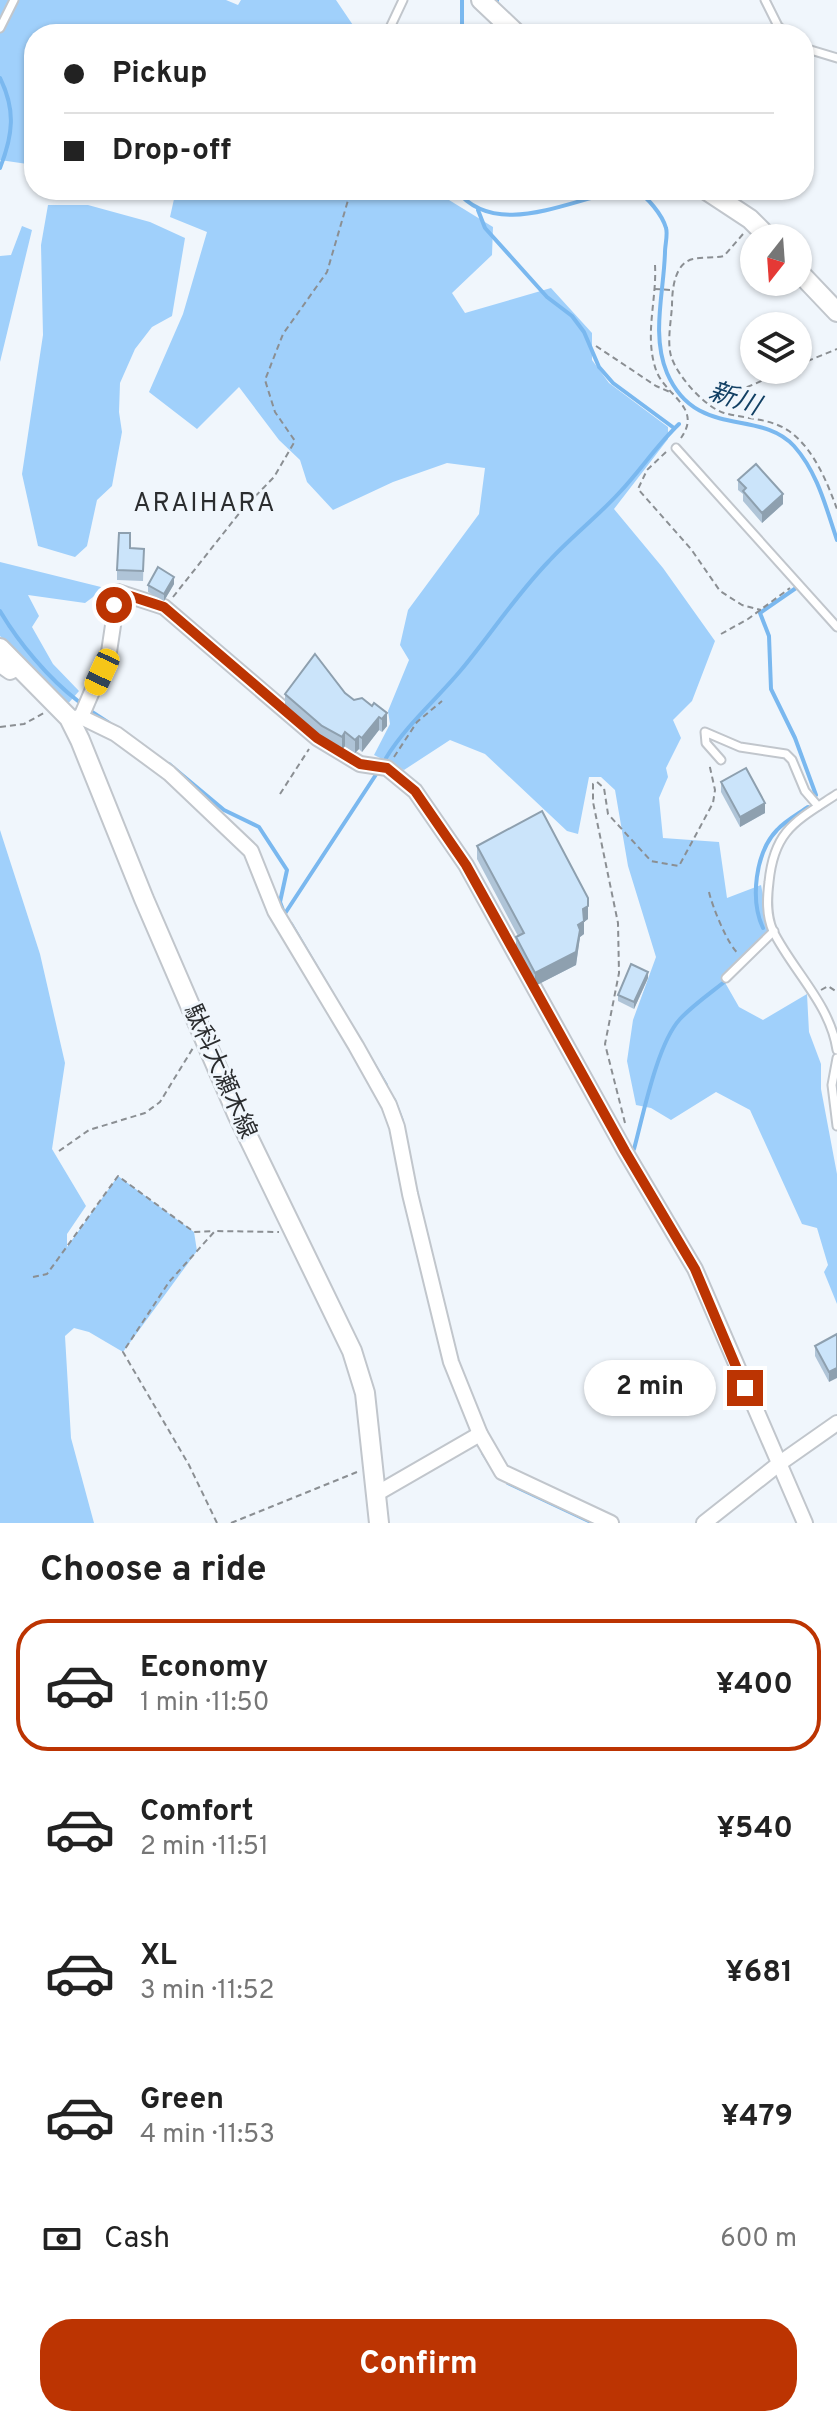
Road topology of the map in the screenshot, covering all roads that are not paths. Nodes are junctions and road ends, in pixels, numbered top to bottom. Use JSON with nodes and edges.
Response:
{"nodes":[{"id":1,"x":14,"y":0,"type":"edge"},
{"id":2,"x":403,"y":0,"type":"edge"},
{"id":3,"x":481,"y":0,"type":"edge"},
{"id":4,"x":765,"y":0,"type":"edge"},
{"id":5,"x":392,"y":24,"type":"edge"},
{"id":6,"x":506,"y":24,"type":"edge"},
{"id":7,"x":777,"y":24,"type":"edge"},
{"id":8,"x":0,"y":28,"type":"edge"},
{"id":9,"x":814,"y":51,"type":"edge"},
{"id":10,"x":837,"y":58,"type":"edge"},
{"id":11,"x":721,"y":200,"type":"edge"},
{"id":12,"x":755,"y":224,"type":"edge"},
{"id":13,"x":812,"y":286,"type":"edge"},
{"id":14,"x":837,"y":312,"type":"edge"},
{"id":15,"x":676,"y":448,"type":"road end"},
{"id":16,"x":837,"y":627,"type":"edge"},
{"id":17,"x":0,"y":648,"type":"edge"},
{"id":18,"x":9,"y":666,"type":"edge"},
{"id":19,"x":69,"y":714,"type":"junction"},
{"id":20,"x":721,"y":760,"type":"dead end"},
{"id":21,"x":837,"y":794,"type":"edge"},
{"id":22,"x":818,"y":806,"type":"junction"},
{"id":23,"x":774,"y":931,"type":"junction"},
{"id":24,"x":726,"y":978,"type":"dead end"},
{"id":25,"x":837,"y":1050,"type":"edge"},
{"id":26,"x":837,"y":1058,"type":"edge"},
{"id":27,"x":837,"y":1126,"type":"edge"},
{"id":28,"x":837,"y":1423,"type":"edge"},
{"id":29,"x":480,"y":1434,"type":"junction"},
{"id":30,"x":780,"y":1463,"type":"junction"},
{"id":31,"x":376,"y":1494,"type":"junction"},
{"id":32,"x":379,"y":1523,"type":"edge"},
{"id":33,"x":611,"y":1523,"type":"edge"},
{"id":34,"x":704,"y":1523,"type":"edge"},
{"id":35,"x":805,"y":1523,"type":"edge"}],
"edges":[{"from":1,"to":8,"type":"lane"},
{"from":2,"to":5,"type":"lane"},
{"from":3,"to":6,"type":"main road"},
{"from":4,"to":7,"type":"lane"},
{"from":9,"to":10,"type":"lane"},
{"from":11,"to":12,"type":"main road"},
{"from":13,"to":14,"type":"main road"},
{"from":15,"to":16,"type":"lane"},
{"from":17,"to":18,"type":"main road","name":"駄科大瀬木線"},
{"from":18,"to":19,"type":"main road","name":"駄科大瀬木線"},
{"from":19,"to":29,"type":"street"},
{"from":19,"to":30,"type":"street"},
{"from":19,"to":31,"type":"main road","name":"駄科大瀬木線"},
{"from":20,"to":22,"type":"lane"},
{"from":21,"to":22,"type":"lane"},
{"from":22,"to":23,"type":"lane"},
{"from":23,"to":24,"type":"lane"},
{"from":23,"to":25,"type":"lane"},
{"from":26,"to":27,"type":"lane"},
{"from":28,"to":30,"type":"street"},
{"from":29,"to":31,"type":"street"},
{"from":29,"to":33,"type":"street"},
{"from":30,"to":34,"type":"street"},
{"from":30,"to":35,"type":"street"},
{"from":31,"to":32,"type":"main road","name":"駄科大瀬木線"}]}
